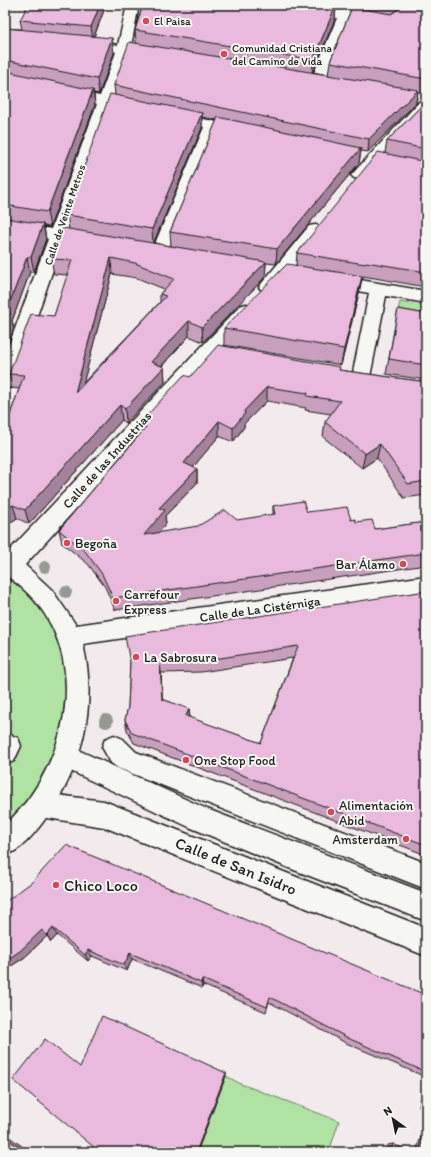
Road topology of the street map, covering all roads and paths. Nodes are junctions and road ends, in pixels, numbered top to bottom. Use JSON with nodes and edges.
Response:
{"nodes":[{"id":1,"x":133,"y":5,"type":"edge"},
{"id":2,"x":286,"y":5,"type":"edge"},
{"id":3,"x":345,"y":10,"type":"edge"},
{"id":4,"x":389,"y":23,"type":"edge"},
{"id":5,"x":68,"y":42,"type":"edge"},
{"id":6,"x":124,"y":48,"type":"junction"},
{"id":7,"x":170,"y":56,"type":"edge"},
{"id":8,"x":302,"y":78,"type":"edge"},
{"id":9,"x":5,"y":80,"type":"edge"},
{"id":10,"x":318,"y":80,"type":"junction"},
{"id":11,"x":333,"y":83,"type":"edge"},
{"id":12,"x":418,"y":99,"type":"edge"},
{"id":13,"x":426,"y":99,"type":"edge"},
{"id":14,"x":104,"y":101,"type":"junction"},
{"id":15,"x":212,"y":124,"type":"junction"},
{"id":16,"x":258,"y":134,"type":"edge"},
{"id":17,"x":348,"y":190,"type":"edge"},
{"id":18,"x":328,"y":214,"type":"edge"},
{"id":19,"x":5,"y":226,"type":"edge"},
{"id":20,"x":58,"y":235,"type":"junction"},
{"id":21,"x":105,"y":243,"type":"edge"},
{"id":22,"x":159,"y":253,"type":"edge"},
{"id":23,"x":258,"y":269,"type":"edge"},
{"id":24,"x":296,"y":275,"type":"junction"},
{"id":25,"x":379,"y":289,"type":"junction"},
{"id":26,"x":426,"y":297,"type":"edge"},
{"id":27,"x":207,"y":350,"type":"junction"},
{"id":28,"x":230,"y":354,"type":"edge"},
{"id":29,"x":360,"y":377,"type":"edge"},
{"id":30,"x":5,"y":382,"type":"edge"},
{"id":31,"x":7,"y":565,"type":"edge"},
{"id":32,"x":426,"y":585,"type":"edge"},
{"id":33,"x":70,"y":636,"type":"junction"},
{"id":34,"x":114,"y":746,"type":"dead end"},
{"id":35,"x":65,"y":756,"type":"junction"},
{"id":36,"x":41,"y":805,"type":"junction"},
{"id":37,"x":5,"y":843,"type":"edge"},
{"id":38,"x":426,"y":876,"type":"edge"},
{"id":39,"x":426,"y":907,"type":"edge"},
{"id":40,"x":426,"y":942,"type":"edge"}],
"edges":[{"from":1,"to":6,"type":"street","name":"Calle de Veinte Metros"},
{"from":2,"to":3,"type":"street"},
{"from":3,"to":4,"type":"street"},
{"from":3,"to":10,"type":"street"},
{"from":5,"to":6,"type":"street"},
{"from":6,"to":7,"type":"street"},
{"from":6,"to":14,"type":"street","name":"Calle de Veinte Metros"},
{"from":8,"to":10,"type":"street"},
{"from":9,"to":14,"type":"street"},
{"from":10,"to":11,"type":"street"},
{"from":12,"to":13,"type":"street"},
{"from":12,"to":17,"type":"street"},
{"from":14,"to":15,"type":"street"},
{"from":14,"to":20,"type":"street","name":"Calle de Veinte Metros"},
{"from":15,"to":16,"type":"street"},
{"from":15,"to":22,"type":"street"},
{"from":18,"to":24,"type":"street","name":"Calle de las Industrias"},
{"from":19,"to":20,"type":"street"},
{"from":20,"to":21,"type":"street"},
{"from":20,"to":30,"type":"street","name":"Calle de Veinte Metros"},
{"from":23,"to":24,"type":"street"},
{"from":24,"to":25,"type":"street"},
{"from":24,"to":27,"type":"street","name":"Calle de las Industrias"},
{"from":25,"to":26,"type":"street"},
{"from":25,"to":29,"type":"street"},
{"from":27,"to":28,"type":"street"},
{"from":27,"to":31,"type":"street","name":"Calle de las Industrias"},
{"from":31,"to":33,"type":"street"},
{"from":32,"to":33,"type":"street","name":"Calle de La Cistérniga"},
{"from":33,"to":35,"type":"street"},
{"from":34,"to":38,"type":"street"},
{"from":35,"to":36,"type":"street"},
{"from":35,"to":39,"type":"street"},
{"from":36,"to":37,"type":"street"},
{"from":36,"to":40,"type":"street","name":"Calle de San Isidro"}]}
